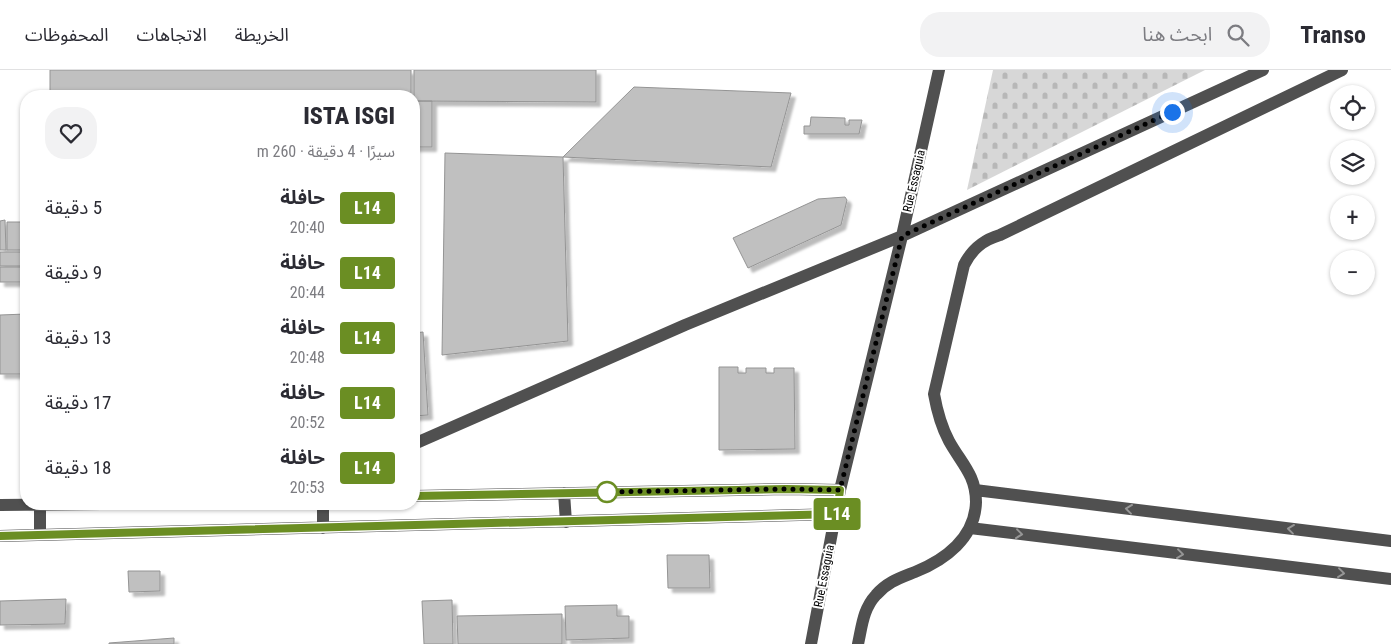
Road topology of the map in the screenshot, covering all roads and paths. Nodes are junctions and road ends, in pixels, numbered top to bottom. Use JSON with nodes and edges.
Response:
{"nodes":[{"id":1,"x":939,"y":70,"type":"edge"},
{"id":2,"x":1263,"y":70,"type":"edge"},
{"id":3,"x":1342,"y":70,"type":"edge"},
{"id":4,"x":902,"y":236,"type":"junction"},
{"id":5,"x":420,"y":441,"type":"edge"},
{"id":6,"x":840,"y":490,"type":"junction"},
{"id":7,"x":975,"y":490,"type":"junction"},
{"id":8,"x":564,"y":492,"type":"junction"},
{"id":9,"x":420,"y":496,"type":"edge"},
{"id":10,"x":20,"y":505,"type":"edge"},
{"id":11,"x":0,"y":506,"type":"edge"},
{"id":12,"x":40,"y":510,"type":"edge"},
{"id":13,"x":323,"y":510,"type":"edge"},
{"id":14,"x":837,"y":514,"type":"junction"},
{"id":15,"x":566,"y":522,"type":"junction"},
{"id":16,"x":323,"y":528,"type":"junction"},
{"id":17,"x":970,"y":528,"type":"junction"},
{"id":18,"x":0,"y":536,"type":"edge"},
{"id":19,"x":40,"y":536,"type":"junction"},
{"id":20,"x":1391,"y":541,"type":"edge"},
{"id":21,"x":1391,"y":579,"type":"edge"},
{"id":22,"x":811,"y":644,"type":"edge"},
{"id":23,"x":858,"y":644,"type":"edge"}],
"edges":[{"from":1,"to":4,"type":"street","name":"Rue Essaguia"},
{"from":2,"to":4,"type":"street"},
{"from":3,"to":7,"type":"street"},
{"from":4,"to":5,"type":"street"},
{"from":4,"to":6,"type":"street","name":"Rue Essaguia"},
{"from":6,"to":8,"type":"street"},
{"from":6,"to":14,"type":"street","name":"Rue Essaguia"},
{"from":7,"to":17,"type":"street"},
{"from":20,"to":7,"type":"street","one_way":true},
{"from":8,"to":9,"type":"street"},
{"from":8,"to":15,"type":"street"},
{"from":10,"to":11,"type":"street"},
{"from":12,"to":19,"type":"street"},
{"from":13,"to":16,"type":"street"},
{"from":14,"to":15,"type":"street"},
{"from":14,"to":22,"type":"street","name":"Rue Essaguia"},
{"from":15,"to":16,"type":"street"},
{"from":16,"to":19,"type":"street"},
{"from":17,"to":21,"type":"street","one_way":true},
{"from":17,"to":23,"type":"street"},
{"from":18,"to":19,"type":"street"}]}
